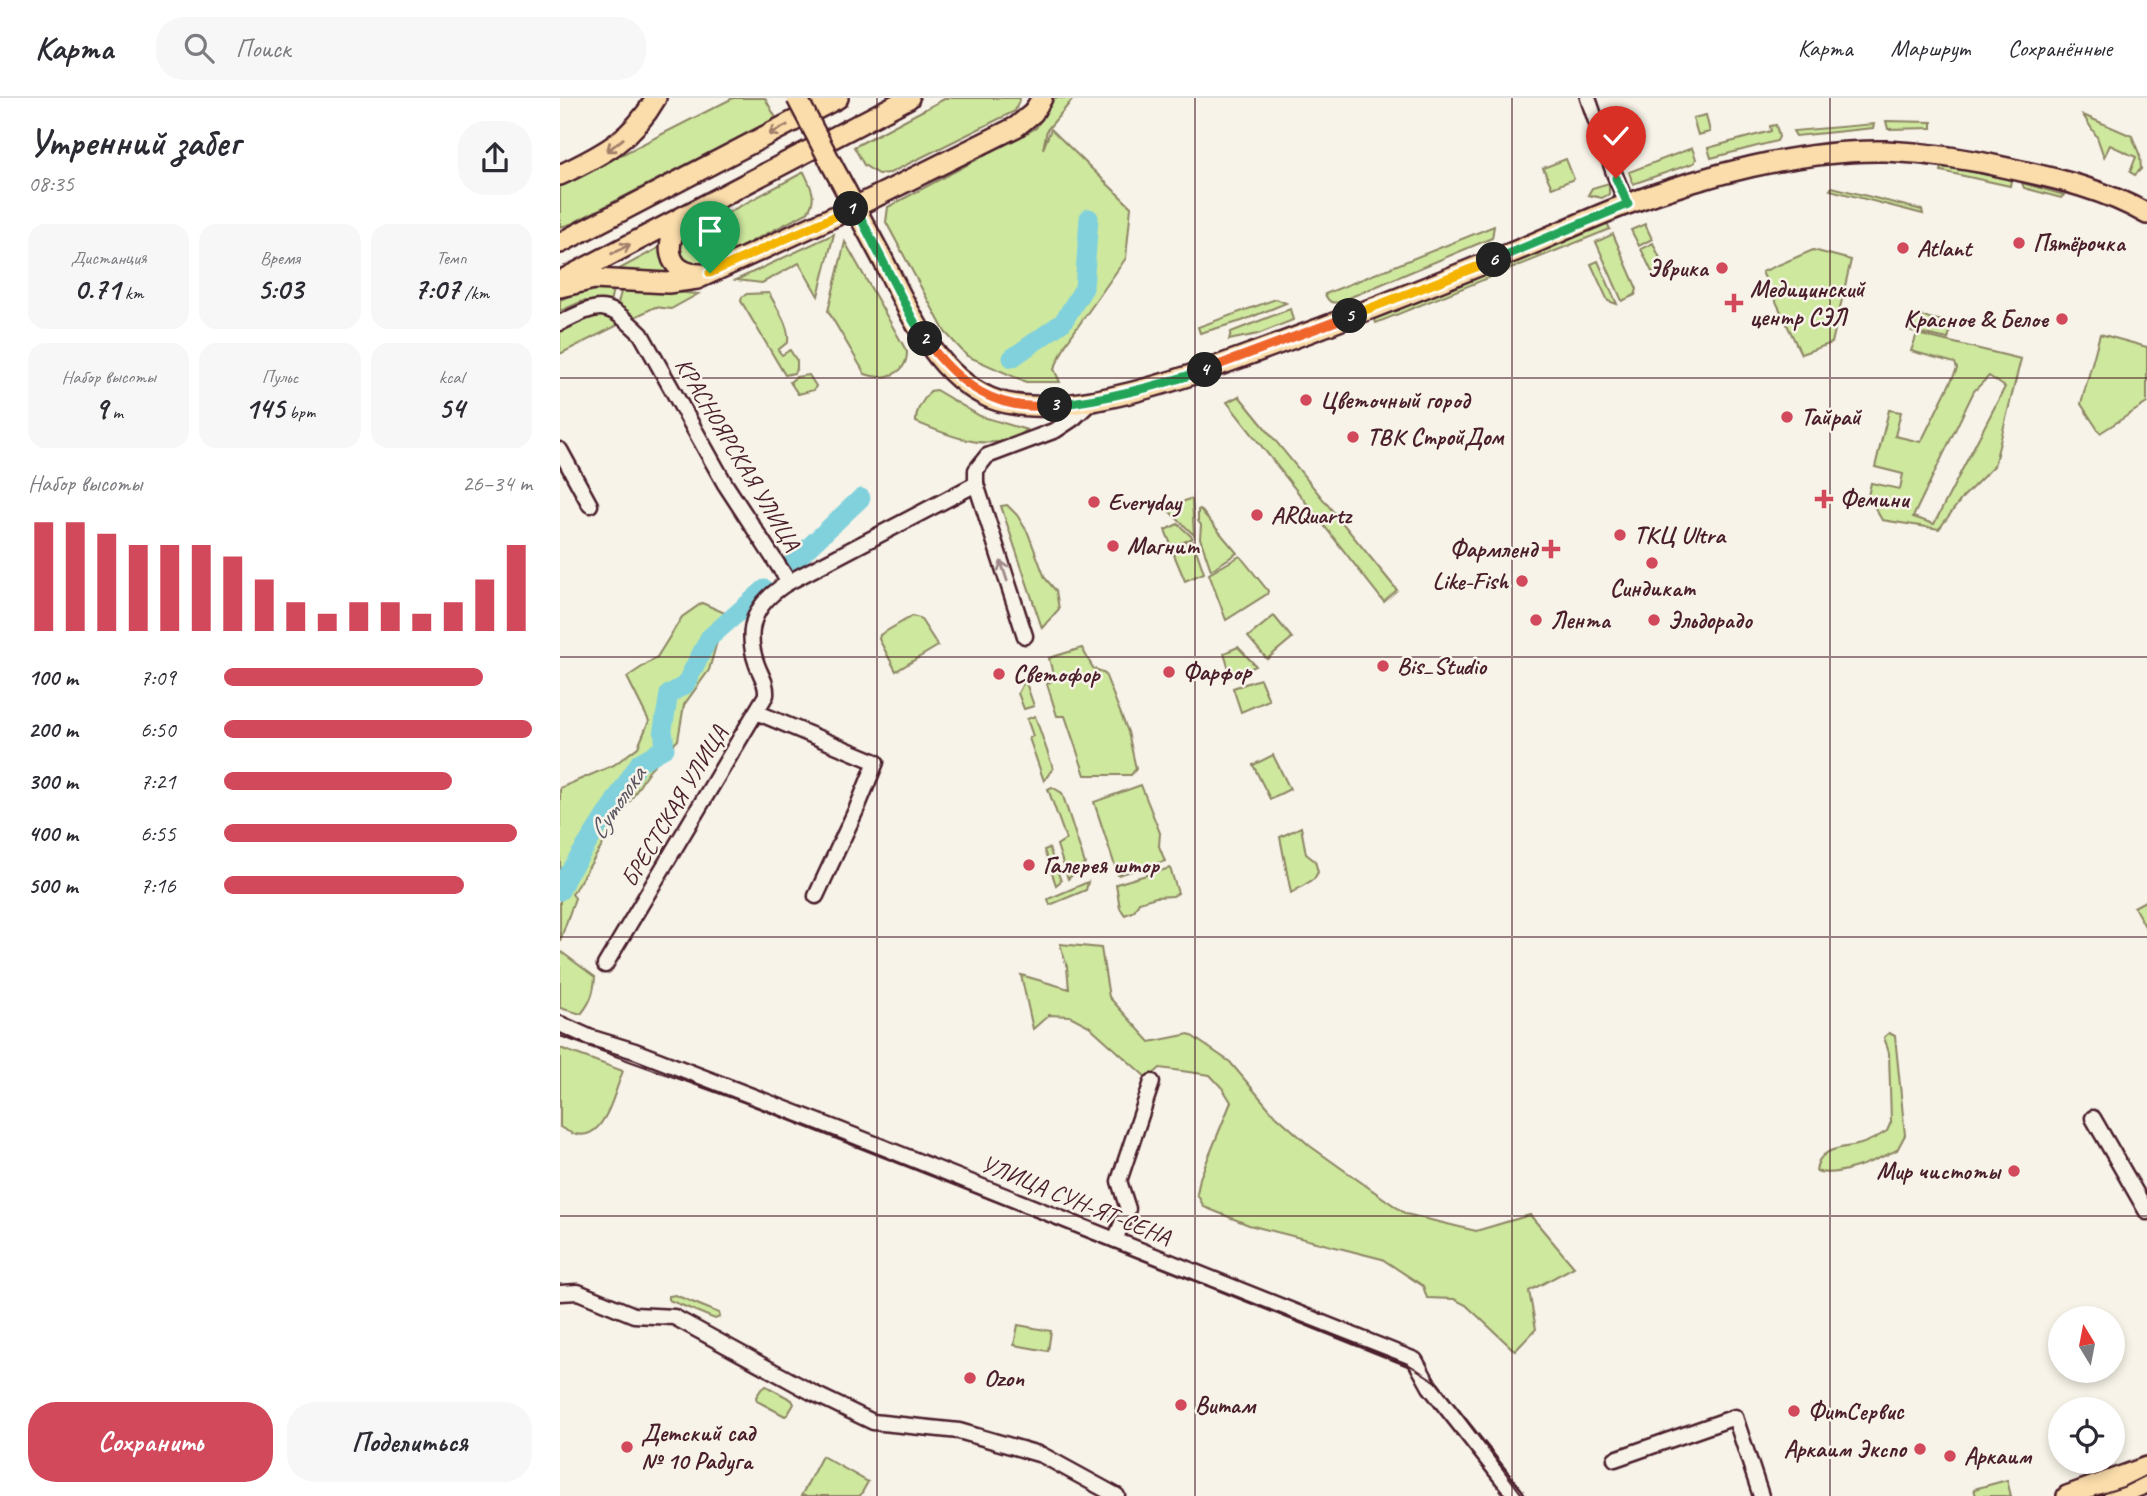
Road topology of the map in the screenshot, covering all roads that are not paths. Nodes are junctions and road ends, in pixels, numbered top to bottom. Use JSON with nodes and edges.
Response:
{"nodes":[{"id":1,"x":656,"y":98,"type":"edge"},
{"id":2,"x":797,"y":98,"type":"edge"},
{"id":3,"x":838,"y":98,"type":"edge"},
{"id":4,"x":909,"y":98,"type":"edge"},
{"id":5,"x":1031,"y":98,"type":"edge"},
{"id":6,"x":1042,"y":98,"type":"edge"},
{"id":7,"x":1588,"y":98,"type":"edge"},
{"id":8,"x":1023,"y":123,"type":"junction"},
{"id":9,"x":560,"y":175,"type":"edge"},
{"id":10,"x":643,"y":200,"type":"junction"},
{"id":11,"x":1628,"y":204,"type":"junction"},
{"id":12,"x":855,"y":207,"type":"junction"},
{"id":13,"x":688,"y":214,"type":"junction"},
{"id":14,"x":2147,"y":214,"type":"edge"},
{"id":15,"x":560,"y":231,"type":"edge"},
{"id":16,"x":560,"y":243,"type":"edge"},
{"id":17,"x":710,"y":273,"type":"junction"},
{"id":18,"x":560,"y":281,"type":"edge"},
{"id":19,"x":560,"y":287,"type":"edge"},
{"id":20,"x":560,"y":323,"type":"edge"},
{"id":21,"x":1095,"y":399,"type":"junction"},
{"id":22,"x":560,"y":450,"type":"edge"},
{"id":23,"x":976,"y":484,"type":"junction"},
{"id":24,"x":590,"y":505,"type":"dead end"},
{"id":25,"x":789,"y":582,"type":"junction"},
{"id":26,"x":1025,"y":636,"type":"dead end"},
{"id":27,"x":758,"y":667,"type":"joint"},
{"id":28,"x":756,"y":712,"type":"junction"},
{"id":29,"x":816,"y":896,"type":"dead end"},
{"id":30,"x":606,"y":965,"type":"dead end"},
{"id":31,"x":560,"y":1024,"type":"edge"},
{"id":32,"x":1152,"y":1082,"type":"dead end"},
{"id":33,"x":2093,"y":1118,"type":"dead end"},
{"id":34,"x":2147,"y":1212,"type":"edge"},
{"id":35,"x":1115,"y":1240,"type":"junction"},
{"id":36,"x":560,"y":1293,"type":"edge"},
{"id":37,"x":1615,"y":1459,"type":"dead end"},
{"id":38,"x":2147,"y":1467,"type":"edge"},
{"id":39,"x":2147,"y":1483,"type":"edge"},
{"id":40,"x":1117,"y":1496,"type":"edge"},
{"id":41,"x":1516,"y":1496,"type":"edge"},
{"id":42,"x":1761,"y":1496,"type":"edge"},
{"id":43,"x":2067,"y":1496,"type":"edge"},
{"id":44,"x":2114,"y":1496,"type":"edge"}],
"edges":[{"from":1,"to":9,"type":"main road","one_way":true},
{"from":2,"to":12,"type":"main road","bridge":true},
{"from":3,"to":10,"type":"main road","one_way":true},
{"from":4,"to":13,"type":"main road"},
{"from":5,"to":8,"type":"main road"},
{"from":6,"to":8,"type":"main road"},
{"from":7,"to":11,"type":"street"},
{"from":8,"to":12,"type":"main road"},
{"from":10,"to":15,"type":"main road"},
{"from":10,"to":16,"type":"main road"},
{"from":11,"to":14,"type":"main road"},
{"from":11,"to":21,"type":"main road"},
{"from":12,"to":17,"type":"main road"},
{"from":12,"to":21,"type":"main road"},
{"from":13,"to":17,"type":"main road"},
{"from":18,"to":13,"type":"main road","one_way":true},
{"from":17,"to":19,"type":"main road"},
{"from":20,"to":25,"type":"street","name":"КРАСНОЯРСКАЯ УЛИЦА"},
{"from":21,"to":23,"type":"street"},
{"from":22,"to":24,"type":"street"},
{"from":23,"to":25,"type":"street"},
{"from":26,"to":23,"type":"street","one_way":true},
{"from":25,"to":27,"type":"street","name":"КРАСНОЯРСКАЯ УЛИЦА"},
{"from":27,"to":28,"type":"street","name":"БРЕСТСКАЯ УЛИЦА"},
{"from":28,"to":29,"type":"street"},
{"from":28,"to":30,"type":"street","name":"БРЕСТСКАЯ УЛИЦА"},
{"from":31,"to":35,"type":"street","name":"УЛИЦА СУН-ЯТ-СЕНА"},
{"from":32,"to":35,"type":"street"},
{"from":33,"to":34,"type":"street"},
{"from":35,"to":41,"type":"street","name":"УЛИЦА СУН-ЯТ-СЕНА"},
{"from":36,"to":40,"type":"street"},
{"from":37,"to":42,"type":"street"},
{"from":38,"to":43,"type":"main road"},
{"from":39,"to":44,"type":"main road"}]}
